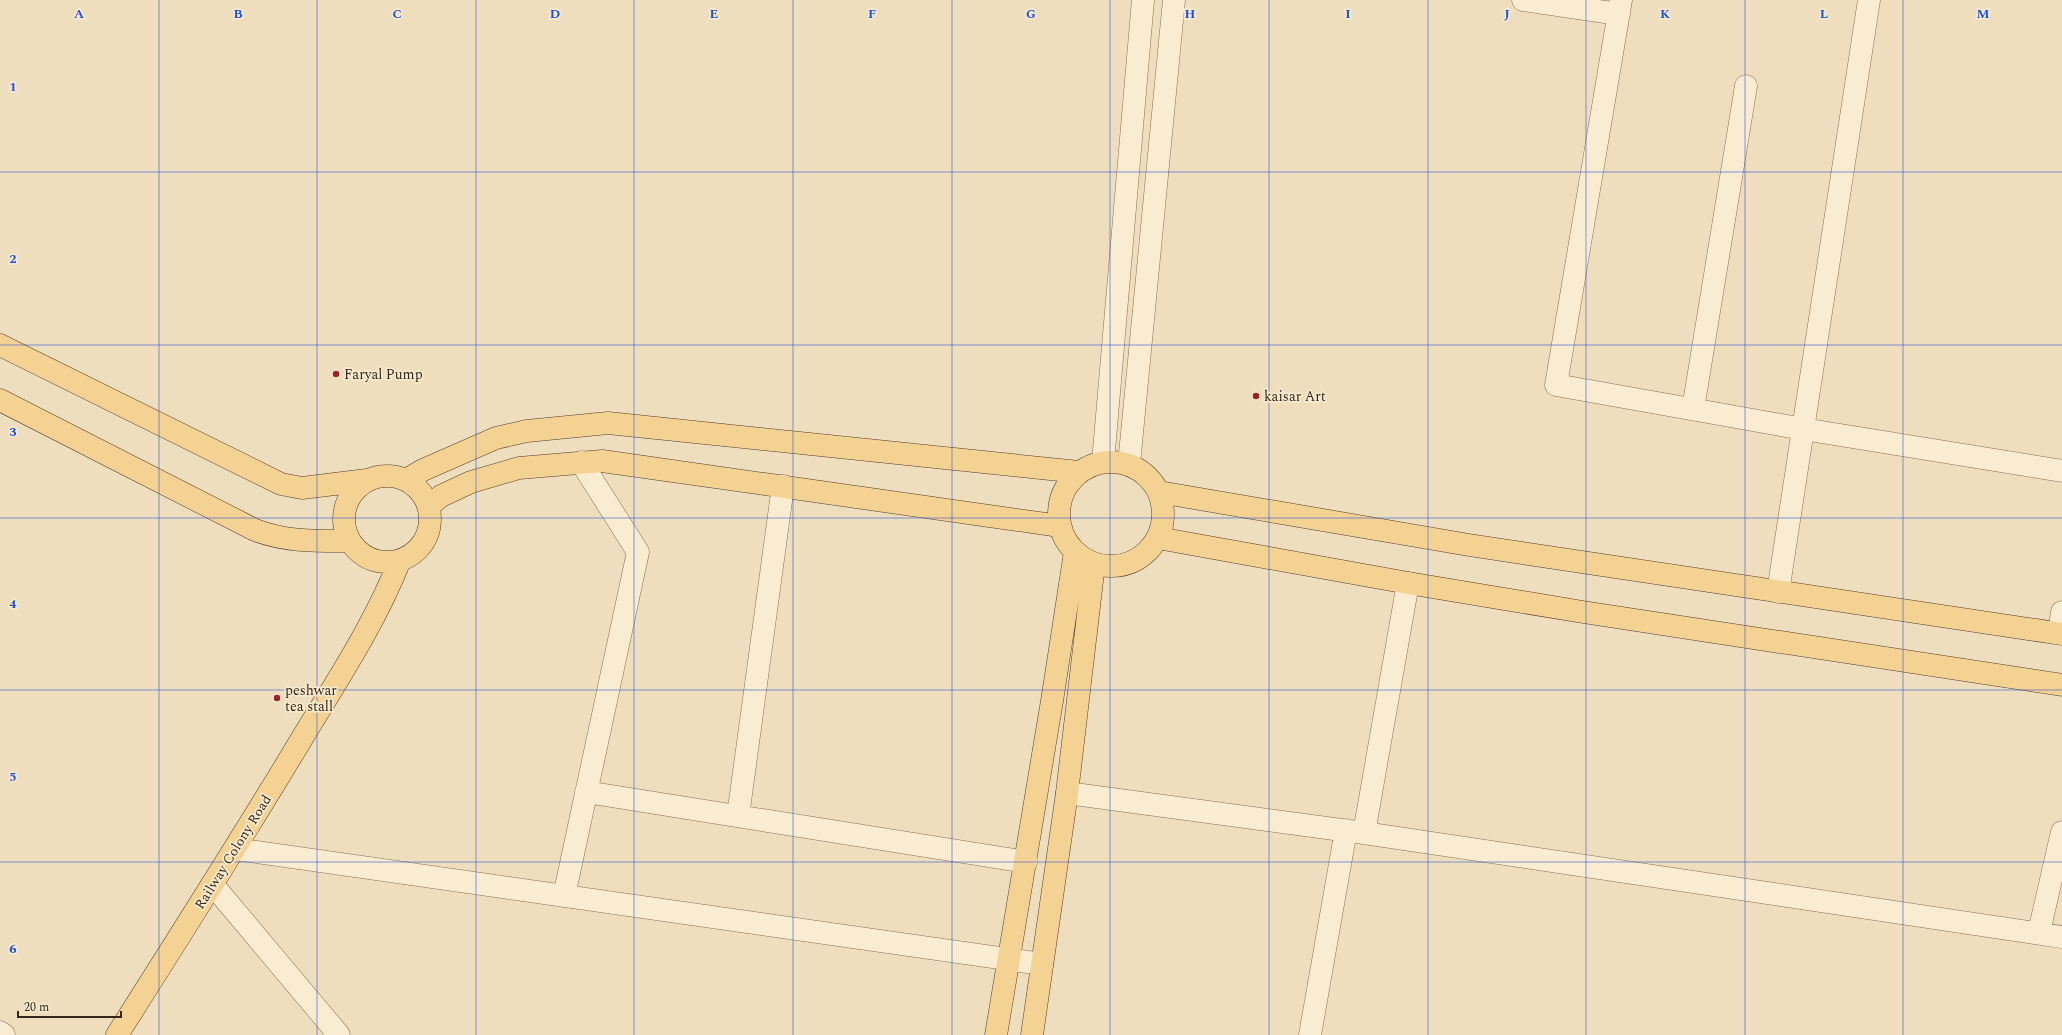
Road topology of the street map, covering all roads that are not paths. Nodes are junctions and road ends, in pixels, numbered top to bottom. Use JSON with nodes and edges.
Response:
{"nodes":[{"id":1,"x":1143,"y":0,"type":"edge"},
{"id":2,"x":1174,"y":0,"type":"edge"},
{"id":3,"x":1523,"y":0,"type":"edge"},
{"id":4,"x":1869,"y":0,"type":"edge"},
{"id":5,"x":1620,"y":7,"type":"edge"},
{"id":6,"x":1746,"y":86,"type":"dead end"},
{"id":7,"x":0,"y":344,"type":"edge"},
{"id":8,"x":0,"y":400,"type":"edge"},
{"id":9,"x":1693,"y":409,"type":"junction"},
{"id":10,"x":1803,"y":429,"type":"junction"},
{"id":11,"x":581,"y":462,"type":"junction"},
{"id":12,"x":1103,"y":462,"type":"junction"},
{"id":13,"x":1128,"y":464,"type":"junction"},
{"id":14,"x":2062,"y":471,"type":"edge"},
{"id":15,"x":1079,"y":472,"type":"junction"},
{"id":16,"x":367,"y":480,"type":"junction"},
{"id":17,"x":406,"y":480,"type":"junction"},
{"id":18,"x":783,"y":486,"type":"junction"},
{"id":19,"x":1159,"y":492,"type":"junction"},
{"id":20,"x":429,"y":506,"type":"junction"},
{"id":21,"x":1060,"y":526,"type":"junction"},
{"id":22,"x":1158,"y":538,"type":"junction"},
{"id":23,"x":350,"y":541,"type":"junction"},
{"id":24,"x":1075,"y":552,"type":"junction"},
{"id":25,"x":400,"y":560,"type":"junction"},
{"id":26,"x":1094,"y":564,"type":"junction"},
{"id":27,"x":1408,"y":583,"type":"junction"},
{"id":28,"x":1778,"y":592,"type":"junction"},
{"id":29,"x":2062,"y":612,"type":"edge"},
{"id":30,"x":2060,"y":633,"type":"edge"},
{"id":31,"x":2062,"y":685,"type":"edge"},
{"id":32,"x":586,"y":792,"type":"junction"},
{"id":33,"x":1067,"y":793,"type":"junction"},
{"id":34,"x":738,"y":816,"type":"junction"},
{"id":35,"x":1355,"y":831,"type":"junction"},
{"id":36,"x":2062,"y":832,"type":"edge"},
{"id":37,"x":235,"y":849,"type":"junction"},
{"id":38,"x":1026,"y":862,"type":"junction"},
{"id":39,"x":213,"y":885,"type":"junction"},
{"id":40,"x":564,"y":896,"type":"junction"},
{"id":41,"x":2039,"y":932,"type":"junction"},
{"id":42,"x":2062,"y":937,"type":"edge"},
{"id":43,"x":1010,"y":959,"type":"junction"},
{"id":44,"x":1042,"y":964,"type":"junction"},
{"id":45,"x":0,"y":1032,"type":"edge"},
{"id":46,"x":4,"y":1035,"type":"edge"},
{"id":47,"x":117,"y":1035,"type":"edge"},
{"id":48,"x":339,"y":1035,"type":"edge"},
{"id":49,"x":996,"y":1035,"type":"edge"},
{"id":50,"x":1032,"y":1035,"type":"edge"},
{"id":51,"x":1310,"y":1035,"type":"edge"}],
"edges":[{"from":1,"to":12,"type":"street"},
{"from":2,"to":13,"type":"street"},
{"from":3,"to":5,"type":"street"},
{"from":4,"to":10,"type":"street"},
{"from":5,"to":9,"type":"street"},
{"from":6,"to":9,"type":"street"},
{"from":7,"to":16,"type":"main road"},
{"from":8,"to":23,"type":"main road"},
{"from":9,"to":10,"type":"street"},
{"from":10,"to":14,"type":"street"},
{"from":10,"to":28,"type":"street"},
{"from":11,"to":18,"type":"main road"},
{"from":11,"to":20,"type":"main road"},
{"from":11,"to":32,"type":"street"},
{"from":12,"to":13,"type":"main road"},
{"from":12,"to":15,"type":"main road"},
{"from":13,"to":19,"type":"main road"},
{"from":15,"to":17,"type":"main road"},
{"from":15,"to":21,"type":"main road"},
{"from":16,"to":17,"type":"main road"},
{"from":16,"to":23,"type":"main road"},
{"from":17,"to":20,"type":"main road"},
{"from":18,"to":21,"type":"main road"},
{"from":18,"to":34,"type":"street"},
{"from":19,"to":22,"type":"main road"},
{"from":19,"to":28,"type":"main road"},
{"from":20,"to":25,"type":"main road"},
{"from":21,"to":24,"type":"main road"},
{"from":22,"to":26,"type":"main road"},
{"from":22,"to":27,"type":"main road"},
{"from":23,"to":25,"type":"main road"},
{"from":24,"to":26,"type":"main road"},
{"from":24,"to":38,"type":"main road"},
{"from":25,"to":37,"type":"main road","name":"Railway Colony Road"},
{"from":26,"to":33,"type":"main road"},
{"from":27,"to":31,"type":"main road"},
{"from":27,"to":35,"type":"street"},
{"from":28,"to":30,"type":"main road"},
{"from":29,"to":30,"type":"street"},
{"from":32,"to":34,"type":"street"},
{"from":32,"to":40,"type":"street"},
{"from":33,"to":35,"type":"street"},
{"from":33,"to":44,"type":"main road"},
{"from":34,"to":38,"type":"street"},
{"from":35,"to":41,"type":"street"},
{"from":35,"to":51,"type":"street"},
{"from":36,"to":41,"type":"street"},
{"from":37,"to":39,"type":"main road","name":"Railway Colony Road"},
{"from":37,"to":40,"type":"street"},
{"from":38,"to":43,"type":"main road"},
{"from":39,"to":47,"type":"main road","name":"Railway Colony Road"},
{"from":39,"to":48,"type":"street"},
{"from":40,"to":43,"type":"street"},
{"from":41,"to":42,"type":"street"},
{"from":43,"to":44,"type":"street"},
{"from":43,"to":49,"type":"main road"},
{"from":44,"to":50,"type":"main road"},
{"from":45,"to":46,"type":"street"}]}
